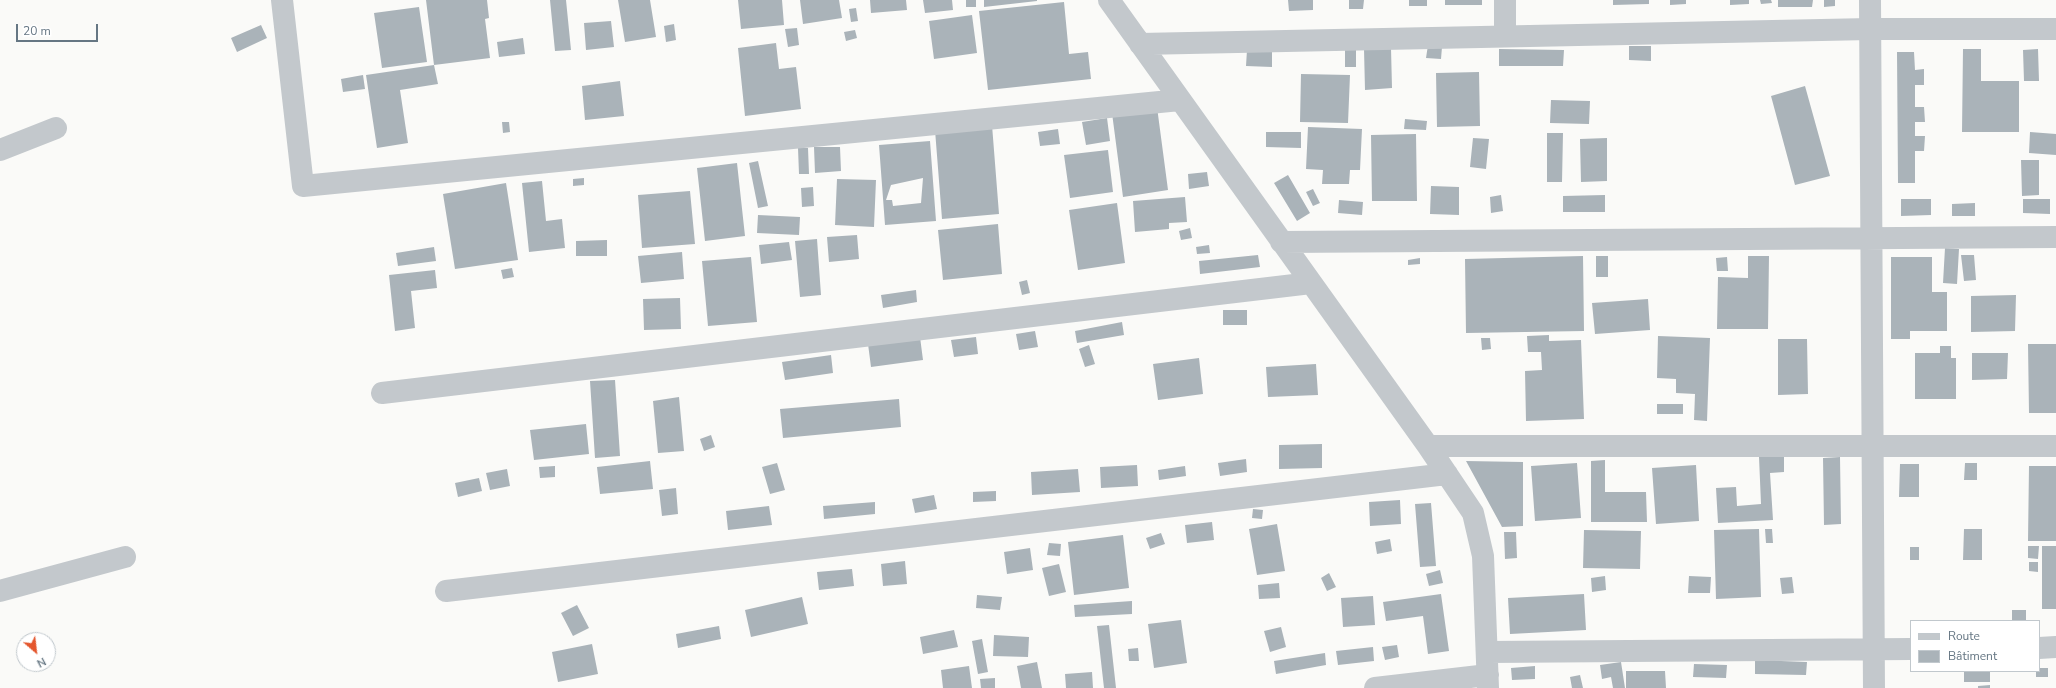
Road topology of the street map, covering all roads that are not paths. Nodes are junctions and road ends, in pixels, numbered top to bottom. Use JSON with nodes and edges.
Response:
{"nodes":[{"id":1,"x":282,"y":0,"type":"edge"},
{"id":2,"x":1109,"y":0,"type":"edge"},
{"id":3,"x":1505,"y":0,"type":"edge"},
{"id":4,"x":1870,"y":0,"type":"edge"},
{"id":5,"x":1870,"y":29,"type":"junction"},
{"id":6,"x":2056,"y":29,"type":"edge"},
{"id":7,"x":1505,"y":35,"type":"junction"},
{"id":8,"x":1140,"y":44,"type":"junction"},
{"id":9,"x":1180,"y":100,"type":"junction"},
{"id":10,"x":56,"y":128,"type":"dead end"},
{"id":11,"x":0,"y":150,"type":"edge"},
{"id":12,"x":2056,"y":237,"type":"edge"},
{"id":13,"x":1871,"y":238,"type":"junction"},
{"id":14,"x":1281,"y":242,"type":"junction"},
{"id":15,"x":1311,"y":283,"type":"junction"},
{"id":16,"x":382,"y":394,"type":"dead end"},
{"id":17,"x":1872,"y":444,"type":"junction"},
{"id":18,"x":1428,"y":446,"type":"junction"},
{"id":19,"x":2056,"y":446,"type":"edge"},
{"id":20,"x":1447,"y":474,"type":"junction"},
{"id":21,"x":125,"y":557,"type":"dead end"},
{"id":22,"x":0,"y":591,"type":"edge"},
{"id":23,"x":446,"y":591,"type":"dead end"},
{"id":24,"x":2040,"y":648,"type":"edge"},
{"id":25,"x":2056,"y":648,"type":"edge"},
{"id":26,"x":1874,"y":649,"type":"junction"},
{"id":27,"x":1910,"y":649,"type":"edge"},
{"id":28,"x":1488,"y":652,"type":"junction"},
{"id":29,"x":1488,"y":681,"type":"edge"},
{"id":30,"x":1375,"y":688,"type":"edge"},
{"id":31,"x":1874,"y":688,"type":"edge"}],
"edges":[{"from":1,"to":9,"type":"street"},
{"from":2,"to":8,"type":"street"},
{"from":3,"to":7,"type":"street"},
{"from":4,"to":5,"type":"street"},
{"from":5,"to":6,"type":"street"},
{"from":5,"to":7,"type":"street"},
{"from":5,"to":13,"type":"street"},
{"from":7,"to":8,"type":"street"},
{"from":8,"to":9,"type":"street"},
{"from":9,"to":14,"type":"street"},
{"from":10,"to":11,"type":"street"},
{"from":12,"to":13,"type":"street"},
{"from":13,"to":14,"type":"street"},
{"from":13,"to":17,"type":"street"},
{"from":14,"to":15,"type":"street"},
{"from":15,"to":16,"type":"street"},
{"from":15,"to":18,"type":"street"},
{"from":17,"to":18,"type":"street"},
{"from":17,"to":19,"type":"street"},
{"from":17,"to":26,"type":"street"},
{"from":18,"to":20,"type":"street"},
{"from":20,"to":23,"type":"street"},
{"from":20,"to":28,"type":"street"},
{"from":21,"to":22,"type":"street"},
{"from":24,"to":25,"type":"street"},
{"from":26,"to":27,"type":"street"},
{"from":26,"to":28,"type":"street"},
{"from":26,"to":31,"type":"street"},
{"from":28,"to":29,"type":"street"},
{"from":29,"to":30,"type":"street"}]}
